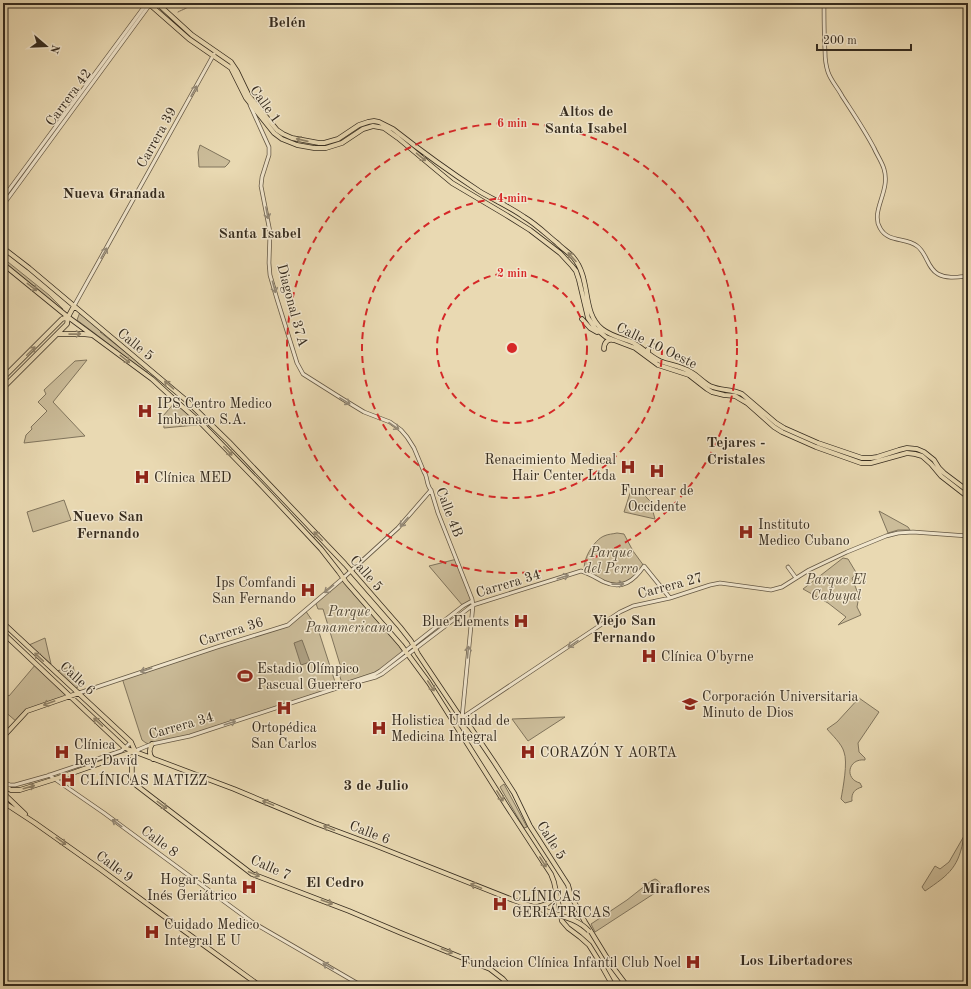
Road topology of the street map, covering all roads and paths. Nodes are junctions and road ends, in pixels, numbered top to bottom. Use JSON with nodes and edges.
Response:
{"nodes":[{"id":1,"x":149,"y":3,"type":"edge"},
{"id":2,"x":158,"y":3,"type":"edge"},
{"id":3,"x":824,"y":3,"type":"edge"},
{"id":4,"x":215,"y":54,"type":"junction"},
{"id":5,"x":249,"y":103,"type":"junction"},
{"id":6,"x":391,"y":130,"type":"junction"},
{"id":7,"x":446,"y":168,"type":"junction"},
{"id":8,"x":441,"y":174,"type":"junction"},
{"id":9,"x":3,"y":198,"type":"edge"},
{"id":10,"x":3,"y":205,"type":"edge"},
{"id":11,"x":506,"y":215,"type":"junction"},
{"id":12,"x":524,"y":217,"type":"junction"},
{"id":13,"x":530,"y":230,"type":"junction"},
{"id":14,"x":546,"y":234,"type":"junction"},
{"id":15,"x":3,"y":248,"type":"edge"},
{"id":16,"x":3,"y":264,"type":"edge"},
{"id":17,"x":968,"y":276,"type":"edge"},
{"id":18,"x":74,"y":306,"type":"junction"},
{"id":19,"x":68,"y":317,"type":"junction"},
{"id":20,"x":582,"y":320,"type":"dead end"},
{"id":21,"x":599,"y":332,"type":"junction"},
{"id":22,"x":56,"y":334,"type":"junction"},
{"id":23,"x":94,"y":336,"type":"junction"},
{"id":24,"x":613,"y":340,"type":"junction"},
{"id":25,"x":654,"y":346,"type":"dead end"},
{"id":26,"x":604,"y":349,"type":"dead end"},
{"id":27,"x":648,"y":353,"type":"junction"},
{"id":28,"x":303,"y":374,"type":"joint"},
{"id":29,"x":3,"y":378,"type":"edge"},
{"id":30,"x":3,"y":388,"type":"edge"},
{"id":31,"x":775,"y":425,"type":"junction"},
{"id":32,"x":431,"y":490,"type":"junction"},
{"id":33,"x":968,"y":491,"type":"edge"},
{"id":34,"x":968,"y":496,"type":"edge"},
{"id":35,"x":968,"y":536,"type":"edge"},
{"id":36,"x":788,"y":567,"type":"dead end"},
{"id":37,"x":351,"y":571,"type":"junction"},
{"id":38,"x":343,"y":578,"type":"junction"},
{"id":39,"x":796,"y":578,"type":"junction"},
{"id":40,"x":670,"y":598,"type":"junction"},
{"id":41,"x":472,"y":603,"type":"junction"},
{"id":42,"x":3,"y":623,"type":"edge"},
{"id":43,"x":3,"y":633,"type":"edge"},
{"id":44,"x":414,"y":647,"type":"junction"},
{"id":45,"x":407,"y":652,"type":"junction"},
{"id":46,"x":79,"y":693,"type":"junction"},
{"id":47,"x":70,"y":696,"type":"junction"},
{"id":48,"x":462,"y":718,"type":"junction"},
{"id":49,"x":454,"y":723,"type":"junction"},
{"id":50,"x":3,"y":737,"type":"edge"},
{"id":51,"x":131,"y":742,"type":"junction"},
{"id":52,"x":152,"y":744,"type":"junction"},
{"id":53,"x":126,"y":748,"type":"junction"},
{"id":54,"x":135,"y":752,"type":"junction"},
{"id":55,"x":123,"y":756,"type":"junction"},
{"id":56,"x":154,"y":759,"type":"junction"},
{"id":57,"x":49,"y":775,"type":"junction"},
{"id":58,"x":55,"y":779,"type":"junction"},
{"id":59,"x":3,"y":783,"type":"edge"},
{"id":60,"x":3,"y":793,"type":"edge"},
{"id":61,"x":3,"y":802,"type":"edge"},
{"id":62,"x":33,"y":821,"type":"junction"},
{"id":63,"x":556,"y":896,"type":"junction"},
{"id":64,"x":531,"y":906,"type":"junction"},
{"id":65,"x":590,"y":930,"type":"junction"},
{"id":66,"x":260,"y":986,"type":"edge"},
{"id":67,"x":362,"y":986,"type":"edge"},
{"id":68,"x":509,"y":986,"type":"edge"},
{"id":69,"x":613,"y":986,"type":"edge"},
{"id":70,"x":627,"y":986,"type":"edge"}],
"edges":[{"from":1,"to":4,"type":"main road","name":"Calle 1"},
{"from":1,"to":9,"type":"street","name":"Carrera 42"},
{"from":1,"to":10,"type":"street","name":"Carrera 42"},
{"from":2,"to":4,"type":"main road","name":"Calle 1"},
{"from":3,"to":17,"type":"street"},
{"from":4,"to":5,"type":"main road","name":"Calle 1"},
{"from":6,"to":4,"type":"main road","name":"Calle 1","one_way":true},
{"from":18,"to":4,"type":"street","name":"Carrera 39","one_way":true},
{"from":5,"to":6,"type":"main road","name":"Calle 1"},
{"from":5,"to":28,"type":"street","name":"Diagonal 37A","one_way":true},
{"from":6,"to":7,"type":"main road","name":"Calle 10 Oeste"},
{"from":6,"to":8,"type":"main road","name":"Calle 10 Oeste","one_way":true},
{"from":7,"to":8,"type":"main road"},
{"from":7,"to":12,"type":"main road","name":"Calle 10 Oeste"},
{"from":8,"to":11,"type":"main road","name":"Calle 10 Oeste"},
{"from":11,"to":12,"type":"main road"},
{"from":11,"to":13,"type":"main road","name":"Calle 10 Oeste"},
{"from":12,"to":14,"type":"main road","name":"Calle 10 Oeste"},
{"from":13,"to":14,"type":"main road"},
{"from":13,"to":21,"type":"main road","name":"Calle 10 Oeste"},
{"from":27,"to":14,"type":"main road","name":"Calle 10 Oeste","one_way":true},
{"from":15,"to":18,"type":"main road","name":"Calle 5"},
{"from":16,"to":19,"type":"main road","name":"Calle 5","one_way":true},
{"from":18,"to":19,"type":"main road","name":"Carrera 39"},
{"from":37,"to":18,"type":"main road","name":"Calle 5","one_way":true},
{"from":19,"to":22,"type":"main road","name":"Carrera 39"},
{"from":19,"to":23,"type":"main road","name":"Calle 5"},
{"from":29,"to":19,"type":"main road","name":"Carrera 39","one_way":true},
{"from":20,"to":21,"type":"main road"},
{"from":21,"to":24,"type":"main road","name":"Calle 10 Oeste"},
{"from":22,"to":23,"type":"main road","one_way":true},
{"from":22,"to":30,"type":"main road","name":"Carrera 39"},
{"from":23,"to":38,"type":"main road","name":"Calle 5","one_way":true},
{"from":24,"to":26,"type":"main road"},
{"from":24,"to":31,"type":"main road","name":"Calle 10 Oeste"},
{"from":25,"to":27,"type":"main road"},
{"from":27,"to":31,"type":"main road","name":"Calle 10 Oeste"},
{"from":28,"to":32,"type":"street","name":"Calle 4B","one_way":true},
{"from":31,"to":33,"type":"main road"},
{"from":31,"to":34,"type":"main road"},
{"from":32,"to":37,"type":"street","name":"Carrera 36","one_way":true},
{"from":32,"to":41,"type":"street","name":"Calle 4B"},
{"from":35,"to":39,"type":"street","name":"Carrera 27"},
{"from":36,"to":39,"type":"street"},
{"from":37,"to":38,"type":"street","name":"Carrera 36"},
{"from":37,"to":44,"type":"main road","name":"Calle 5"},
{"from":38,"to":45,"type":"main road","name":"Calle 5"},
{"from":38,"to":46,"type":"street","name":"Carrera 36","one_way":true},
{"from":39,"to":40,"type":"street","name":"Carrera 27"},
{"from":41,"to":40,"type":"street","name":"Carrera 34","one_way":true},
{"from":40,"to":48,"type":"street","name":"Carrera 27","one_way":true},
{"from":41,"to":44,"type":"street","name":"Carrera 34"},
{"from":48,"to":41,"type":"street","name":"Calle 4B","one_way":true},
{"from":46,"to":42,"type":"main road","name":"Calle 6","one_way":true},
{"from":43,"to":47,"type":"main road","name":"Calle 6"},
{"from":44,"to":45,"type":"street","name":"Carrera 34"},
{"from":44,"to":48,"type":"main road","name":"Calle 5"},
{"from":45,"to":49,"type":"main road","name":"Calle 5","one_way":true},
{"from":52,"to":45,"type":"street","name":"Carrera 34","one_way":true},
{"from":46,"to":47,"type":"main road","name":"Carrera 36"},
{"from":46,"to":51,"type":"main road","name":"Calle 6"},
{"from":47,"to":50,"type":"main road","name":"Carrera 36","one_way":true},
{"from":53,"to":47,"type":"main road","name":"Calle 6","one_way":true},
{"from":48,"to":49,"type":"street","name":"Carrera 27"},
{"from":48,"to":65,"type":"main road","name":"Calle 5"},
{"from":49,"to":63,"type":"main road","name":"Calle 5","one_way":true},
{"from":51,"to":53,"type":"street","name":"Carrera 34"},
{"from":51,"to":54,"type":"main road","name":"Calle 6"},
{"from":52,"to":54,"type":"street","name":"Carrera 34"},
{"from":52,"to":56,"type":"main road"},
{"from":53,"to":54,"type":"main road","name":"Calle 6"},
{"from":53,"to":57,"type":"street","name":"Carrera 34"},
{"from":54,"to":55,"type":"main road","name":"Carrera 34"},
{"from":54,"to":56,"type":"main road","name":"Calle 6"},
{"from":55,"to":58,"type":"main road","name":"Carrera 34"},
{"from":55,"to":68,"type":"main road","name":"Calle 7","one_way":true},
{"from":64,"to":56,"type":"main road","name":"Calle 6","one_way":true},
{"from":57,"to":58,"type":"street","name":"Calle 8"},
{"from":57,"to":59,"type":"street","name":"Carrera 34"},
{"from":59,"to":58,"type":"main road","name":"Carrera 34","one_way":true},
{"from":67,"to":58,"type":"street","name":"Calle 8","one_way":true},
{"from":60,"to":62,"type":"main road","name":"Calle 9"},
{"from":61,"to":62,"type":"main road","name":"Calle 9"},
{"from":62,"to":66,"type":"main road","name":"Calle 9","one_way":true},
{"from":63,"to":64,"type":"main road"},
{"from":63,"to":69,"type":"main road","name":"Calle 5"},
{"from":64,"to":65,"type":"main road","name":"Calle 6","bridge":true},
{"from":65,"to":70,"type":"main road","name":"Calle 6"}]}
